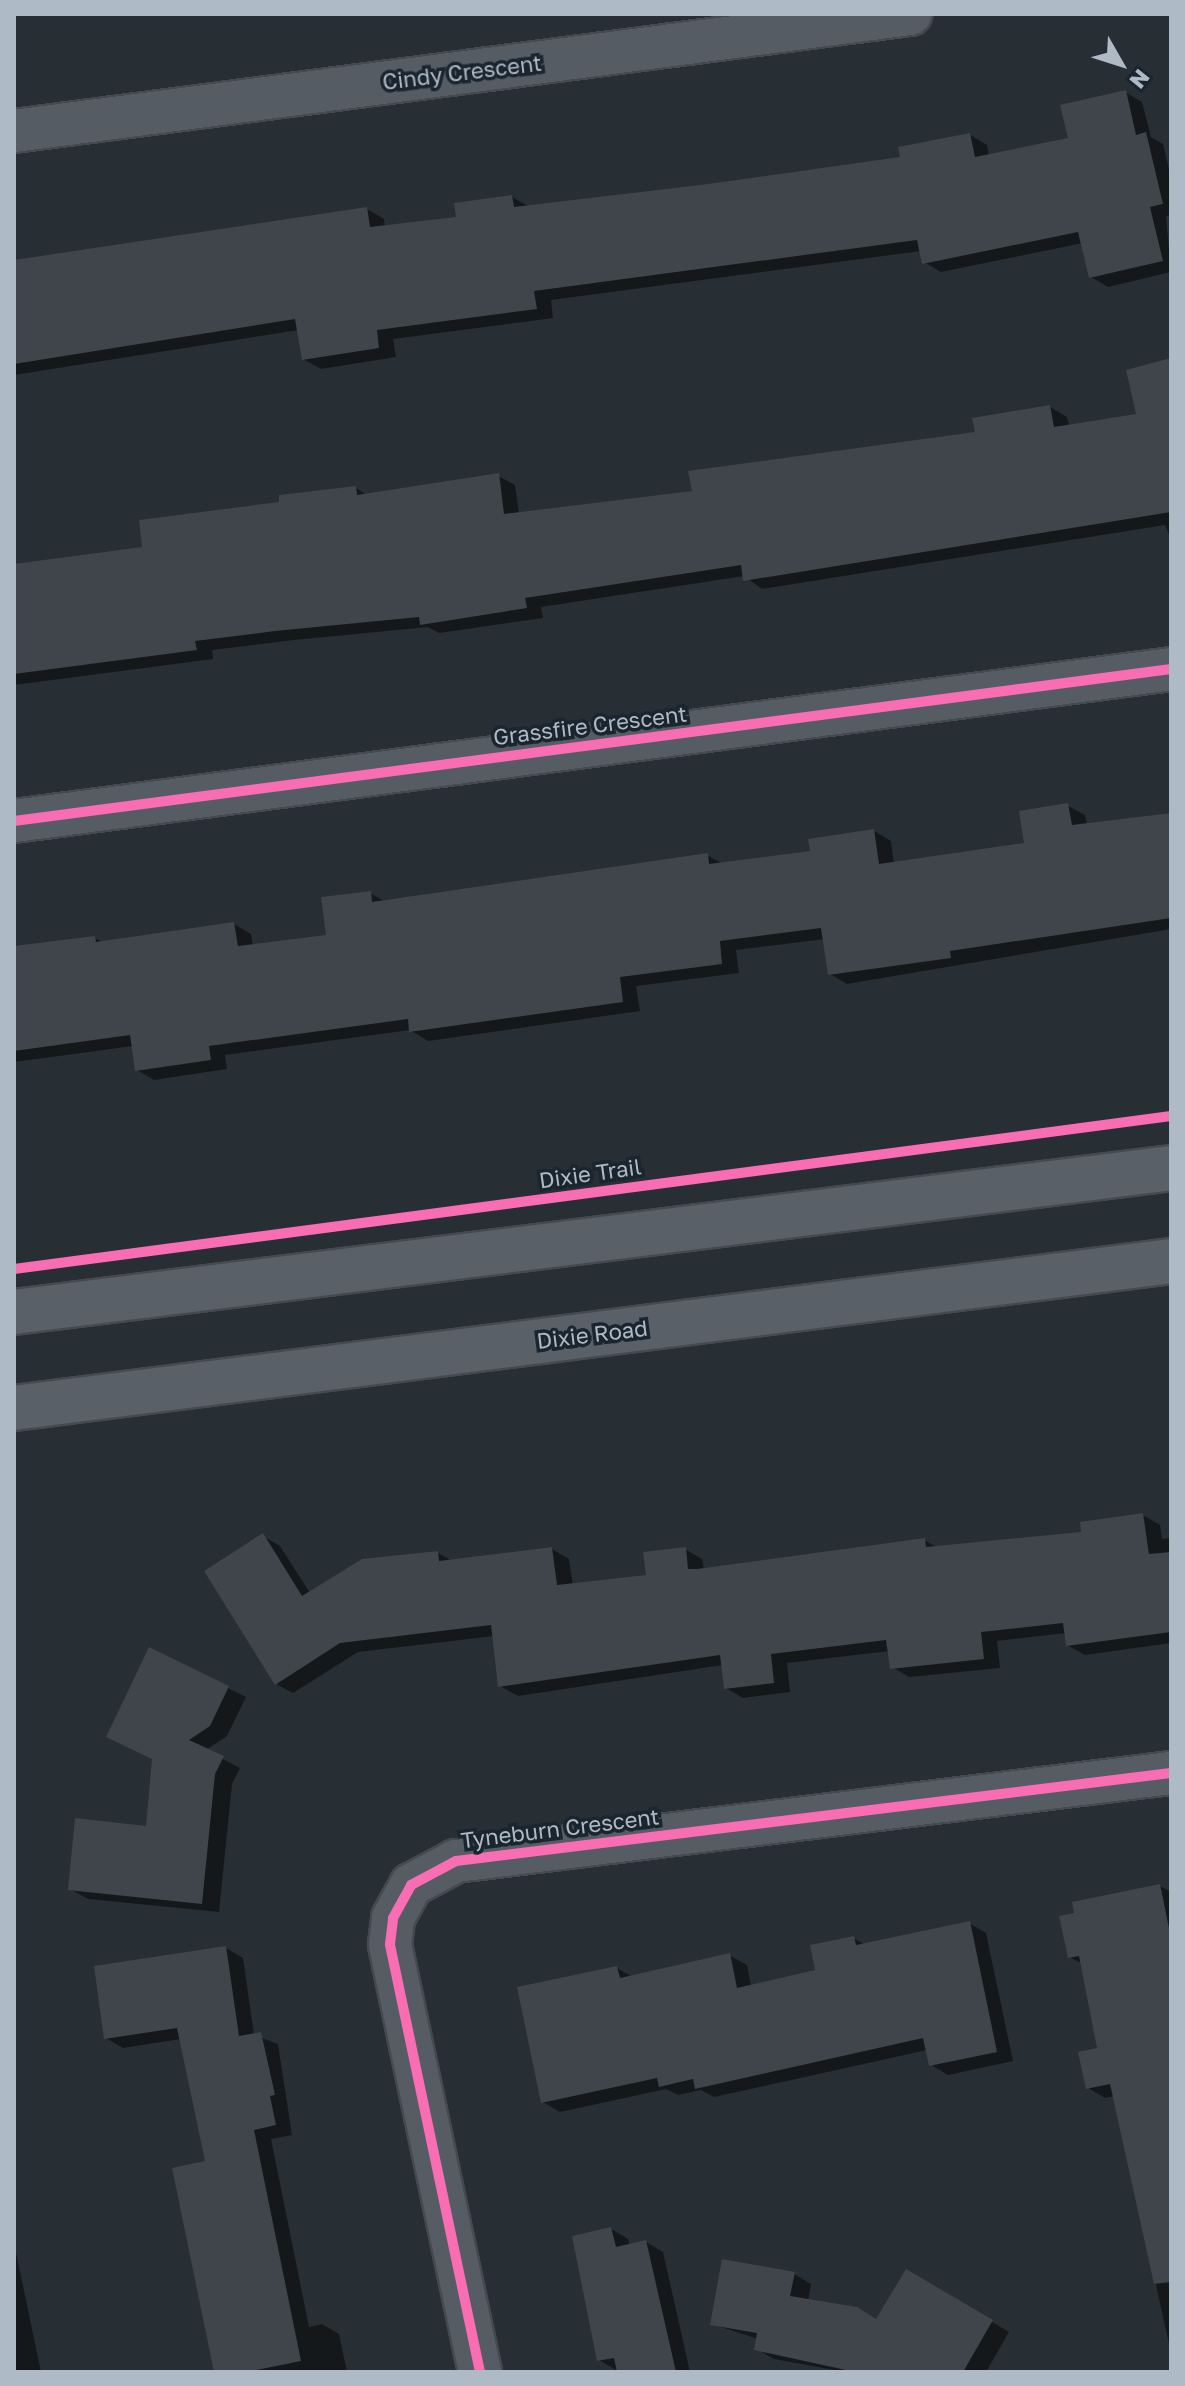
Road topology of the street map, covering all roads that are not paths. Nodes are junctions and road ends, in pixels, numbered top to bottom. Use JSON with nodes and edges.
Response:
{"nodes":[{"id":1,"x":910,"y":14,"type":"edge"},
{"id":2,"x":14,"y":131,"type":"edge"},
{"id":3,"x":1171,"y":669,"type":"edge"},
{"id":4,"x":14,"y":821,"type":"edge"},
{"id":5,"x":1171,"y":1168,"type":"edge"},
{"id":6,"x":1171,"y":1261,"type":"edge"},
{"id":7,"x":14,"y":1312,"type":"edge"},
{"id":8,"x":14,"y":1408,"type":"edge"},
{"id":9,"x":1171,"y":1773,"type":"edge"},
{"id":10,"x":480,"y":2372,"type":"edge"}],
"edges":[{"from":1,"to":2,"type":"street","name":"Cindy Crescent"},
{"from":3,"to":4,"type":"street","name":"Grassfire Crescent"},
{"from":5,"to":7,"type":"main road"},
{"from":6,"to":8,"type":"main road","name":"Dixie Road"},
{"from":9,"to":10,"type":"street","name":"Tyneburn Crescent"}]}
